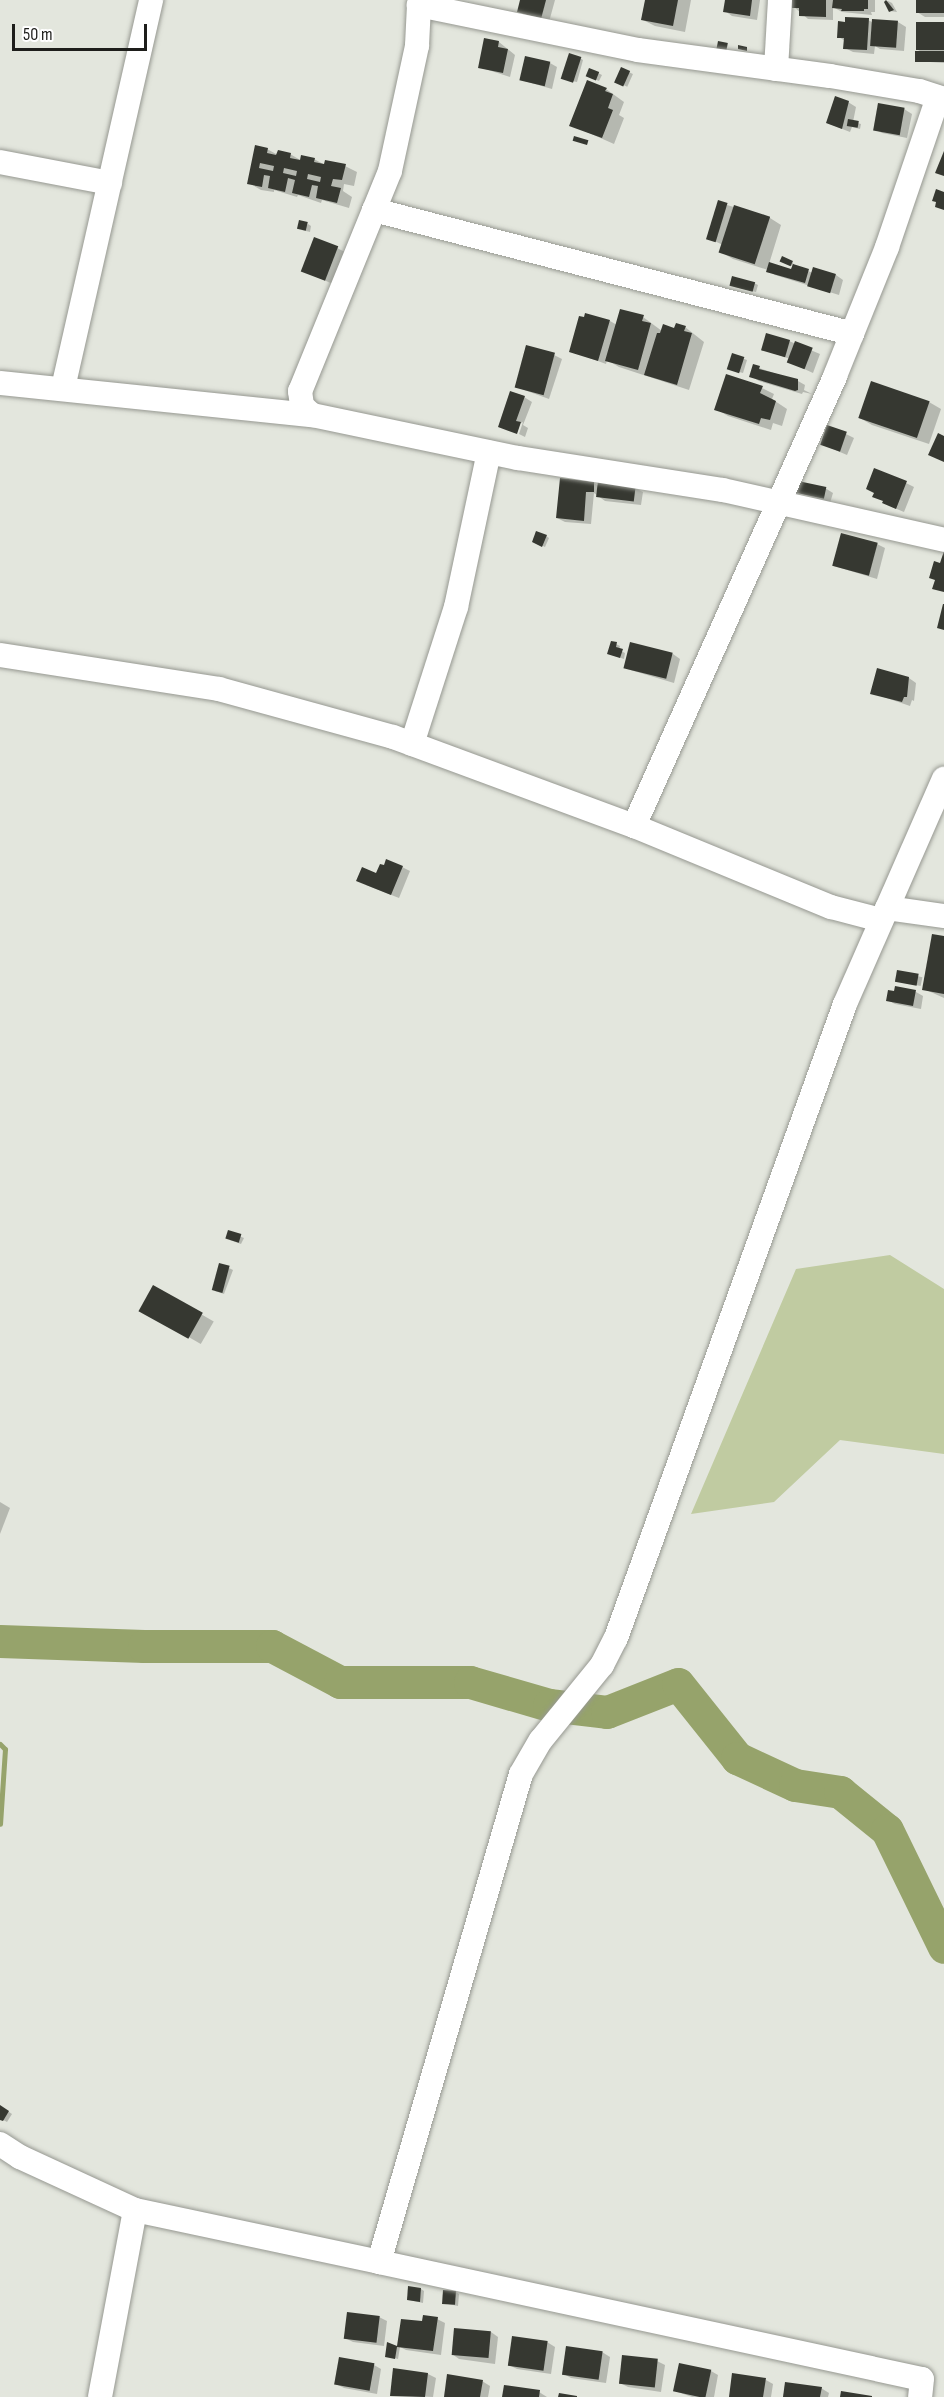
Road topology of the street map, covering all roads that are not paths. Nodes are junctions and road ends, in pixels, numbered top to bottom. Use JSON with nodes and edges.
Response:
{"nodes":[{"id":1,"x":151,"y":0,"type":"edge"},
{"id":2,"x":780,"y":0,"type":"edge"},
{"id":3,"x":776,"y":69,"type":"junction"},
{"id":4,"x":941,"y":98,"type":"edge"},
{"id":5,"x":0,"y":162,"type":"edge"},
{"id":6,"x":110,"y":183,"type":"junction"},
{"id":7,"x":374,"y":210,"type":"junction"},
{"id":8,"x":852,"y":334,"type":"junction"},
{"id":9,"x":0,"y":383,"type":"edge"},
{"id":10,"x":63,"y":388,"type":"junction"},
{"id":11,"x":312,"y":415,"type":"junction"},
{"id":12,"x":489,"y":452,"type":"junction"},
{"id":13,"x":779,"y":501,"type":"junction"},
{"id":14,"x":944,"y":540,"type":"edge"},
{"id":15,"x":0,"y":655,"type":"edge"},
{"id":16,"x":412,"y":744,"type":"junction"},
{"id":17,"x":944,"y":779,"type":"edge"},
{"id":18,"x":634,"y":826,"type":"junction"},
{"id":19,"x":884,"y":914,"type":"junction"},
{"id":20,"x":944,"y":916,"type":"edge"},
{"id":21,"x":0,"y":2144,"type":"edge"},
{"id":22,"x":135,"y":2210,"type":"junction"},
{"id":23,"x":380,"y":2262,"type":"junction"},
{"id":24,"x":100,"y":2397,"type":"edge"},
{"id":25,"x":920,"y":2397,"type":"edge"}],
"edges":[{"from":1,"to":6,"type":"street"},
{"from":2,"to":3,"type":"street"},
{"from":3,"to":4,"type":"street"},
{"from":3,"to":7,"type":"street"},
{"from":4,"to":8,"type":"street"},
{"from":5,"to":6,"type":"street"},
{"from":6,"to":10,"type":"street"},
{"from":7,"to":8,"type":"street"},
{"from":7,"to":11,"type":"street"},
{"from":8,"to":13,"type":"street"},
{"from":9,"to":10,"type":"street"},
{"from":10,"to":11,"type":"street"},
{"from":11,"to":12,"type":"street"},
{"from":12,"to":13,"type":"street"},
{"from":12,"to":16,"type":"street"},
{"from":13,"to":14,"type":"street"},
{"from":13,"to":18,"type":"street"},
{"from":15,"to":16,"type":"street"},
{"from":16,"to":18,"type":"street"},
{"from":17,"to":19,"type":"street"},
{"from":18,"to":19,"type":"street"},
{"from":19,"to":20,"type":"street"},
{"from":19,"to":23,"type":"street"},
{"from":21,"to":22,"type":"street"},
{"from":22,"to":23,"type":"street"},
{"from":22,"to":24,"type":"street"},
{"from":23,"to":25,"type":"street"}]}
